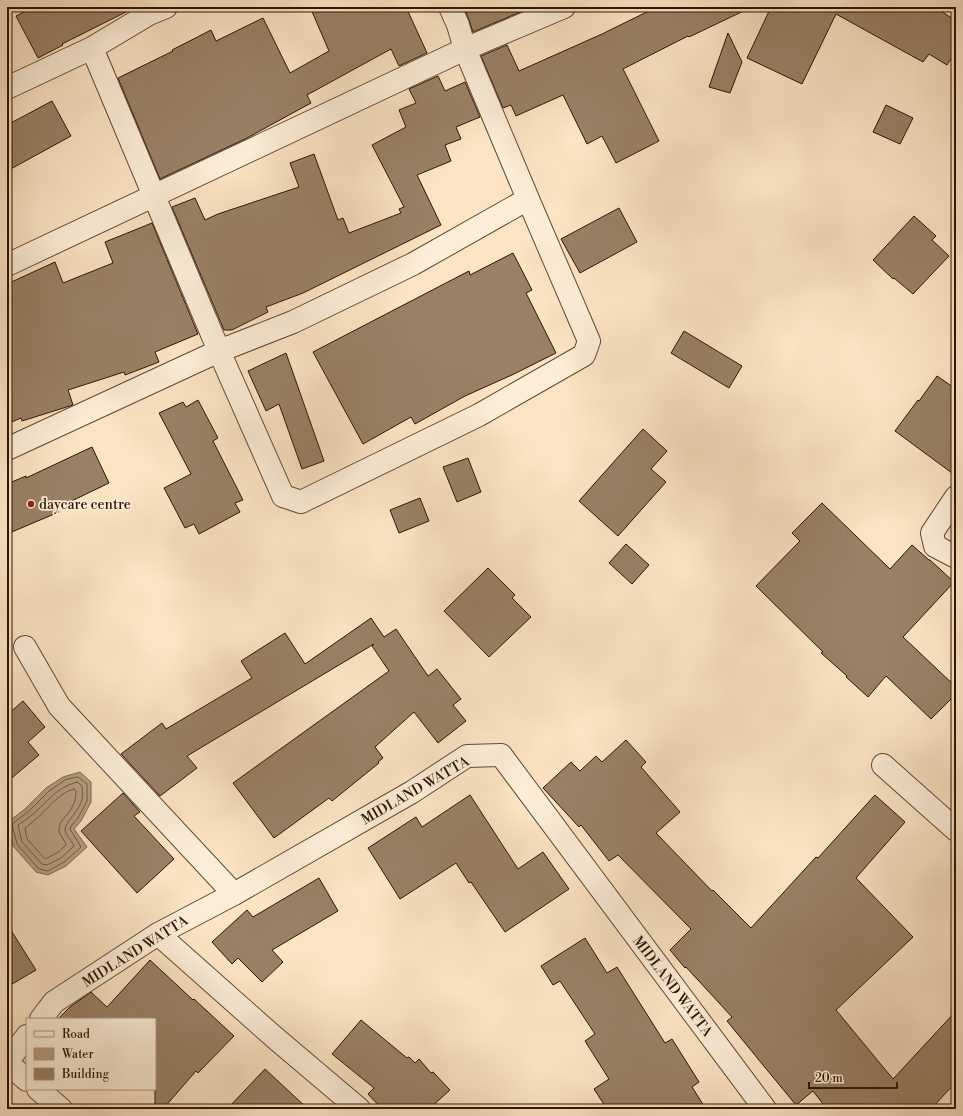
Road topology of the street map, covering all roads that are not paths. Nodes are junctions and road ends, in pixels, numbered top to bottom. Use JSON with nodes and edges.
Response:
{"nodes":[{"id":1,"x":450,"y":7,"type":"edge"},
{"id":2,"x":564,"y":7,"type":"edge"},
{"id":3,"x":153,"y":9,"type":"edge"},
{"id":4,"x":92,"y":48,"type":"junction"},
{"id":5,"x":465,"y":49,"type":"junction"},
{"id":6,"x":7,"y":88,"type":"edge"},
{"id":7,"x":154,"y":196,"type":"junction"},
{"id":8,"x":528,"y":199,"type":"junction"},
{"id":9,"x":7,"y":265,"type":"edge"},
{"id":10,"x":219,"y":351,"type":"junction"},
{"id":11,"x":7,"y":449,"type":"edge"},
{"id":12,"x":956,"y":497,"type":"edge"},
{"id":13,"x":956,"y":557,"type":"edge"},
{"id":14,"x":25,"y":647,"type":"dead end"},
{"id":15,"x":883,"y":765,"type":"dead end"},
{"id":16,"x":956,"y":830,"type":"edge"},
{"id":17,"x":234,"y":894,"type":"junction"},
{"id":18,"x":158,"y":934,"type":"junction"},
{"id":19,"x":42,"y":1018,"type":"edge"},
{"id":20,"x":26,"y":1037,"type":"edge"},
{"id":21,"x":7,"y":1062,"type":"edge"},
{"id":22,"x":26,"y":1079,"type":"edge"},
{"id":23,"x":39,"y":1090,"type":"edge"},
{"id":24,"x":61,"y":1109,"type":"edge"},
{"id":25,"x":359,"y":1109,"type":"edge"},
{"id":26,"x":765,"y":1109,"type":"edge"}],
"edges":[{"from":1,"to":5,"type":"street"},
{"from":2,"to":5,"type":"street"},
{"from":3,"to":4,"type":"street"},
{"from":4,"to":6,"type":"street"},
{"from":4,"to":7,"type":"street"},
{"from":5,"to":7,"type":"street"},
{"from":5,"to":8,"type":"street"},
{"from":7,"to":9,"type":"street"},
{"from":7,"to":10,"type":"street"},
{"from":8,"to":10,"type":"street"},
{"from":8,"to":10,"type":"street"},
{"from":10,"to":11,"type":"street"},
{"from":12,"to":13,"type":"street"},
{"from":14,"to":17,"type":"street"},
{"from":15,"to":16,"type":"street"},
{"from":17,"to":18,"type":"street","name":"MIDLAND WATTA"},
{"from":17,"to":26,"type":"street","name":"MIDLAND WATTA"},
{"from":18,"to":19,"type":"street","name":"MIDLAND WATTA"},
{"from":18,"to":25,"type":"street"},
{"from":20,"to":21,"type":"street"},
{"from":21,"to":22,"type":"street"},
{"from":23,"to":24,"type":"street"}]}
